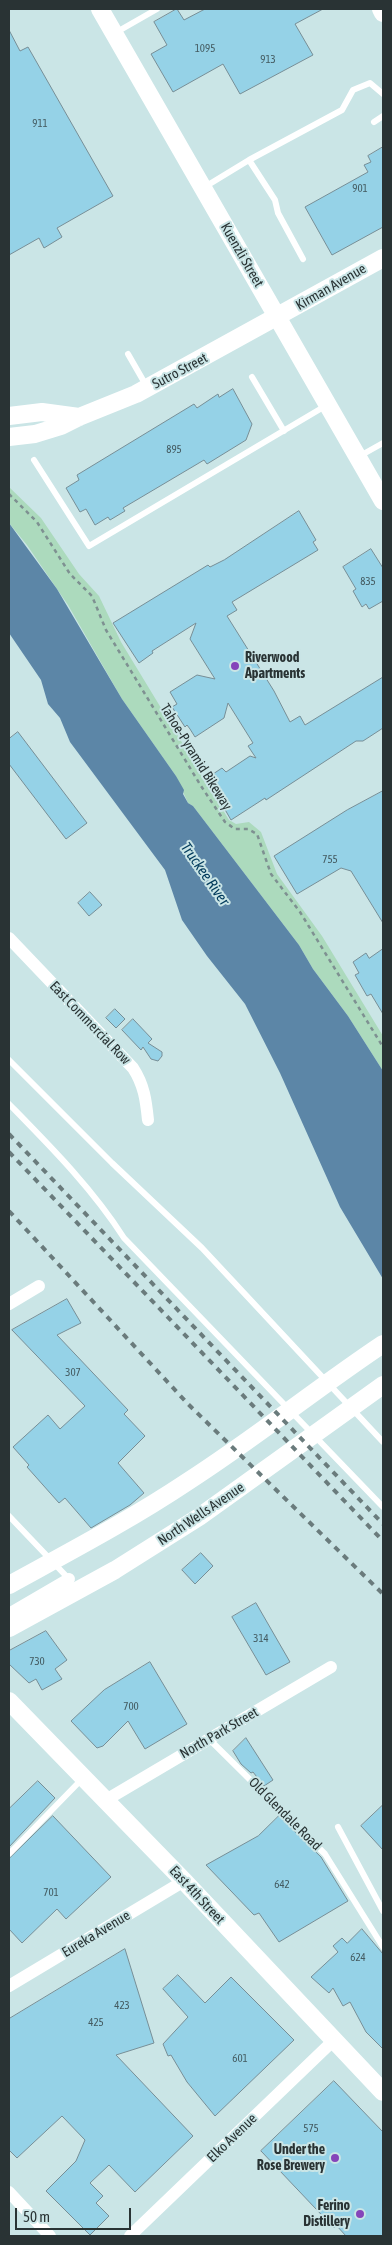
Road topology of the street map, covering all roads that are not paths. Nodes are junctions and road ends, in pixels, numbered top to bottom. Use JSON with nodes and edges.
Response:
{"nodes":[{"id":1,"x":100,"y":9,"type":"edge"},
{"id":2,"x":157,"y":9,"type":"edge"},
{"id":3,"x":381,"y":9,"type":"edge"},
{"id":4,"x":383,"y":13,"type":"edge"},
{"id":5,"x":114,"y":33,"type":"junction"},
{"id":6,"x":383,"y":94,"type":"edge"},
{"id":7,"x":383,"y":116,"type":"edge"},
{"id":8,"x":374,"y":122,"type":"dead end"},
{"id":9,"x":249,"y":160,"type":"junction"},
{"id":10,"x":203,"y":188,"type":"junction"},
{"id":11,"x":383,"y":258,"type":"edge"},
{"id":12,"x":303,"y":259,"type":"dead end"},
{"id":13,"x":278,"y":317,"type":"junction"},
{"id":14,"x":128,"y":354,"type":"dead end"},
{"id":15,"x":252,"y":377,"type":"dead end"},
{"id":16,"x":148,"y":388,"type":"junction"},
{"id":17,"x":328,"y":405,"type":"junction"},
{"id":18,"x":9,"y":416,"type":"edge"},
{"id":19,"x":79,"y":417,"type":"junction"},
{"id":20,"x":284,"y":431,"type":"junction"},
{"id":21,"x":9,"y":437,"type":"edge"},
{"id":22,"x":383,"y":443,"type":"edge"},
{"id":23,"x":358,"y":457,"type":"junction"},
{"id":24,"x":34,"y":460,"type":"dead end"},
{"id":25,"x":383,"y":500,"type":"edge"},
{"id":26,"x":9,"y":938,"type":"edge"},
{"id":27,"x":9,"y":1060,"type":"edge"},
{"id":28,"x":9,"y":1104,"type":"edge"},
{"id":29,"x":148,"y":1120,"type":"dead end"},
{"id":30,"x":39,"y":1286,"type":"dead end"},
{"id":31,"x":9,"y":1304,"type":"edge"},
{"id":32,"x":383,"y":1344,"type":"edge"},
{"id":33,"x":383,"y":1385,"type":"edge"},
{"id":34,"x":383,"y":1442,"type":"edge"},
{"id":35,"x":383,"y":1506,"type":"edge"},
{"id":36,"x":9,"y":1516,"type":"edge"},
{"id":37,"x":70,"y":1579,"type":"joint"},
{"id":38,"x":9,"y":1585,"type":"edge"},
{"id":39,"x":9,"y":1614,"type":"edge"},
{"id":40,"x":9,"y":1628,"type":"edge"},
{"id":41,"x":331,"y":1667,"type":"dead end"},
{"id":42,"x":9,"y":1701,"type":"edge"},
{"id":43,"x":209,"y":1739,"type":"junction"},
{"id":44,"x":83,"y":1778,"type":"junction"},
{"id":45,"x":106,"y":1800,"type":"junction"},
{"id":46,"x":338,"y":1827,"type":"dead end"},
{"id":47,"x":9,"y":1854,"type":"edge"},
{"id":48,"x":184,"y":1881,"type":"junction"},
{"id":49,"x":383,"y":1911,"type":"edge"},
{"id":50,"x":383,"y":1947,"type":"edge"},
{"id":51,"x":9,"y":1986,"type":"edge"},
{"id":52,"x":334,"y":2040,"type":"junction"},
{"id":53,"x":383,"y":2092,"type":"edge"},
{"id":54,"x":9,"y":2192,"type":"edge"},
{"id":55,"x":50,"y":2236,"type":"edge"},
{"id":56,"x":130,"y":2236,"type":"edge"}],
"edges":[{"from":1,"to":5,"type":"main road","name":"Kuenzli Street"},
{"from":2,"to":5,"type":"lane"},
{"from":3,"to":4,"type":"main road"},
{"from":5,"to":10,"type":"main road","name":"Kuenzli Street"},
{"from":6,"to":9,"type":"lane"},
{"from":7,"to":8,"type":"lane"},
{"from":9,"to":10,"type":"lane"},
{"from":9,"to":12,"type":"lane"},
{"from":10,"to":13,"type":"main road","name":"Kuenzli Street"},
{"from":11,"to":13,"type":"main road","name":"Kirman Avenue"},
{"from":13,"to":16,"type":"main road","name":"Sutro Street"},
{"from":13,"to":17,"type":"main road","name":"Kuenzli Street"},
{"from":14,"to":16,"type":"lane"},
{"from":15,"to":20,"type":"lane"},
{"from":16,"to":19,"type":"main road","name":"Sutro Street"},
{"from":17,"to":20,"type":"lane"},
{"from":17,"to":23,"type":"main road","name":"Kuenzli Street"},
{"from":18,"to":19,"type":"main road"},
{"from":19,"to":21,"type":"main road","name":"Sutro Street"},
{"from":20,"to":24,"type":"lane"},
{"from":22,"to":23,"type":"lane"},
{"from":23,"to":25,"type":"main road","name":"Kuenzli Street"},
{"from":26,"to":29,"type":"street","name":"East Commercial Row"},
{"from":27,"to":34,"type":"lane"},
{"from":28,"to":35,"type":"lane"},
{"from":30,"to":31,"type":"street"},
{"from":32,"to":38,"type":"main road"},
{"from":33,"to":40,"type":"main road","name":"North Wells Avenue"},
{"from":36,"to":37,"type":"lane"},
{"from":37,"to":39,"type":"street"},
{"from":41,"to":43,"type":"street","name":"North Park Street"},
{"from":42,"to":44,"type":"main road","name":"East 4th Street"},
{"from":43,"to":45,"type":"street","name":"North Park Street"},
{"from":43,"to":50,"type":"lane","name":"Old Glendale Road"},
{"from":44,"to":45,"type":"main road","name":"East 4th Street"},
{"from":44,"to":47,"type":"lane"},
{"from":45,"to":48,"type":"main road","name":"East 4th Street"},
{"from":46,"to":49,"type":"lane"},
{"from":48,"to":51,"type":"street","name":"Eureka Avenue"},
{"from":48,"to":52,"type":"main road","name":"East 4th Street"},
{"from":52,"to":53,"type":"main road","name":"East 4th Street"},
{"from":52,"to":56,"type":"street","name":"Elko Avenue"},
{"from":54,"to":55,"type":"street"}]}
